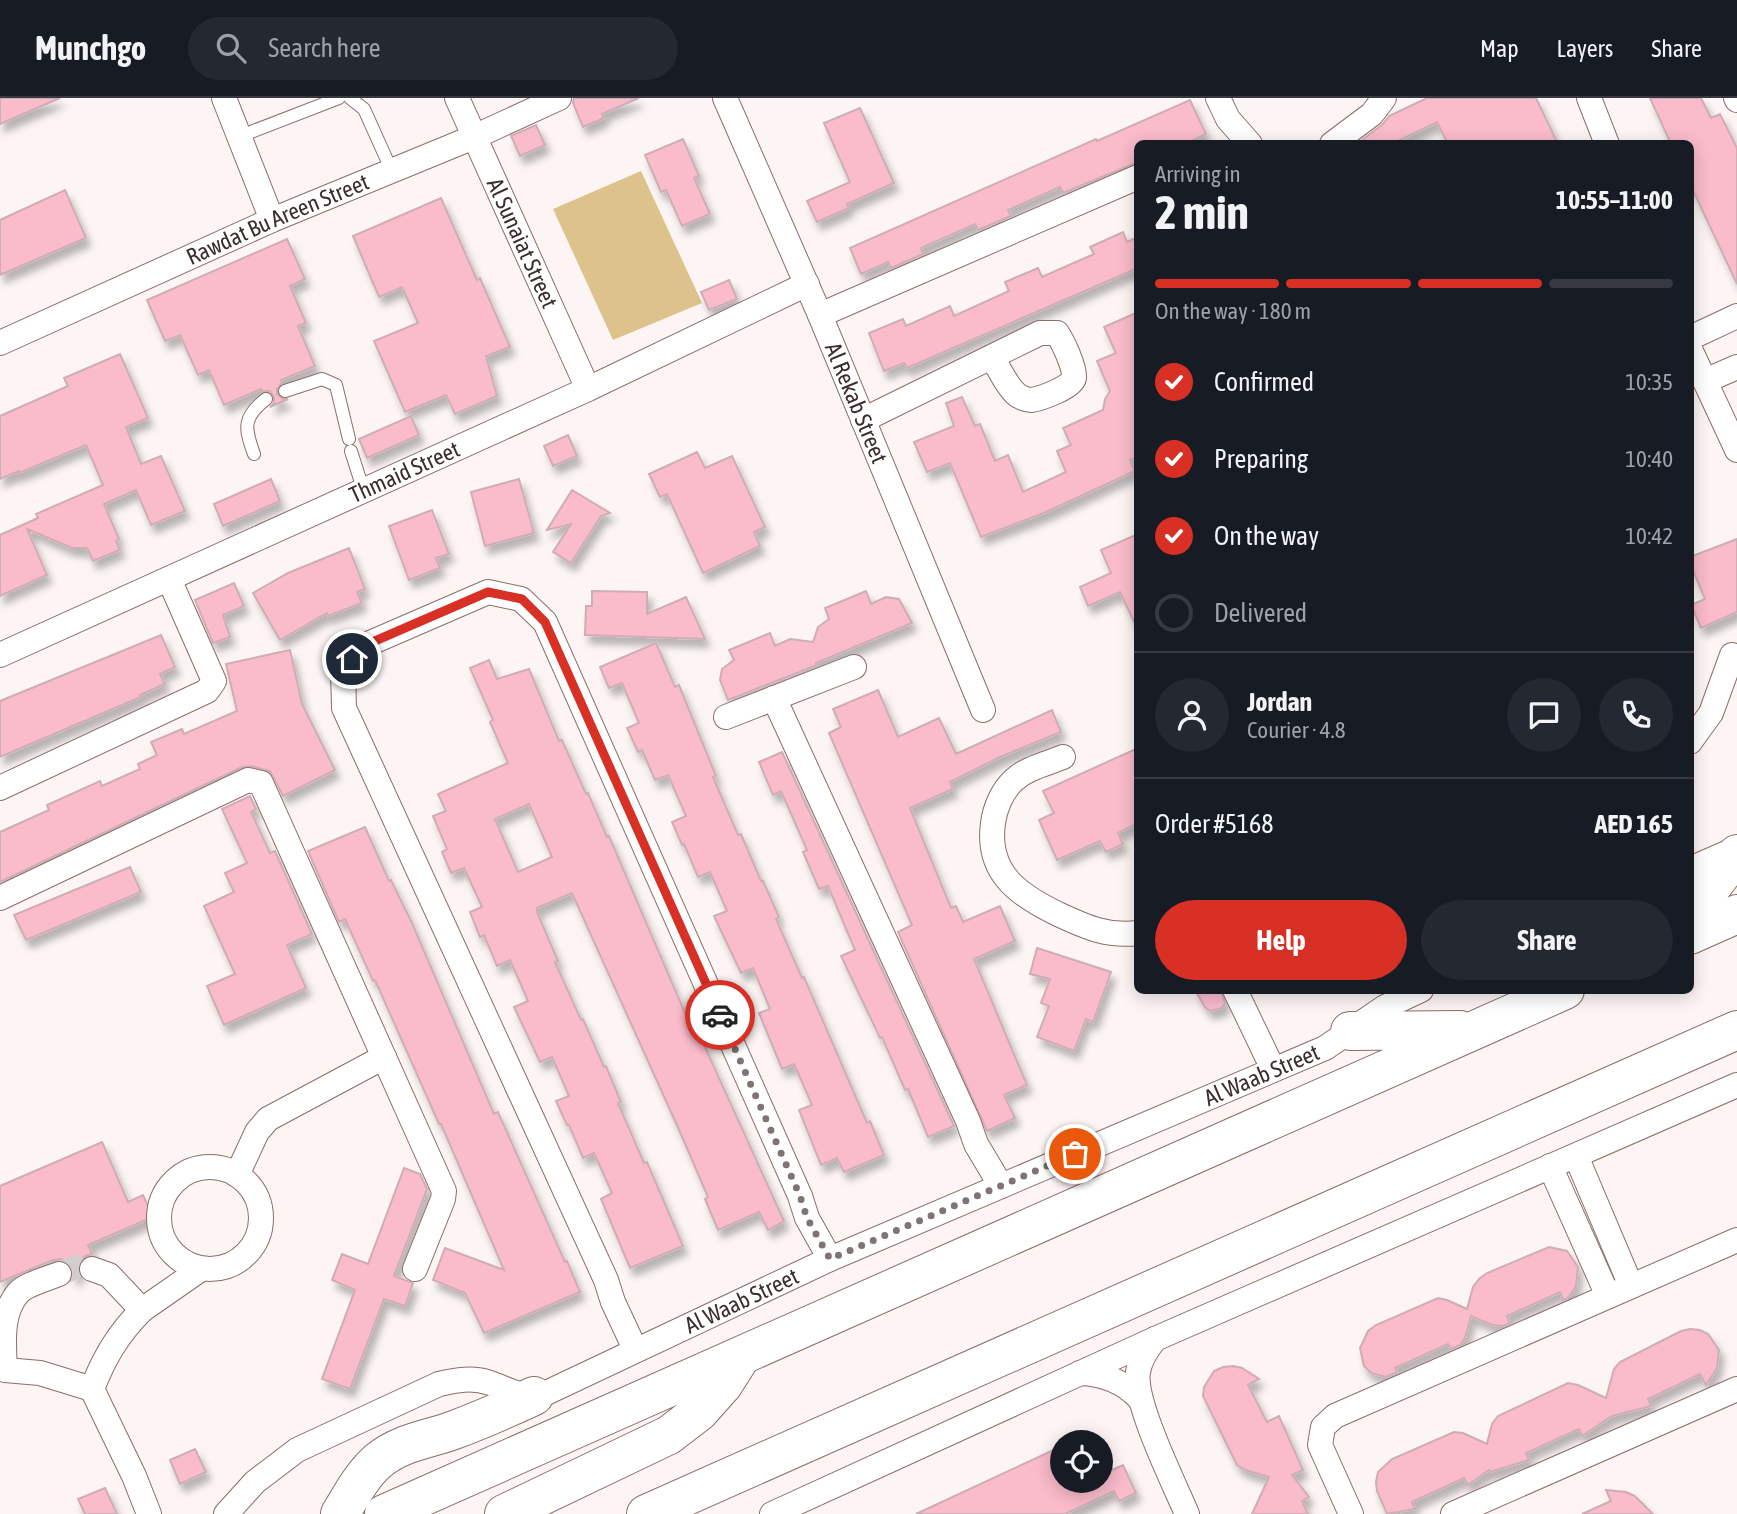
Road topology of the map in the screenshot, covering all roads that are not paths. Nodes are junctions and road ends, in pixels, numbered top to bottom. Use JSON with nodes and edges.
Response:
{"nodes":[{"id":1,"x":224,"y":98,"type":"edge"},
{"id":2,"x":339,"y":98,"type":"edge"},
{"id":3,"x":350,"y":98,"type":"edge"},
{"id":4,"x":457,"y":98,"type":"edge"},
{"id":5,"x":559,"y":98,"type":"edge"},
{"id":6,"x":725,"y":98,"type":"edge"},
{"id":7,"x":1218,"y":98,"type":"edge"},
{"id":8,"x":1384,"y":98,"type":"edge"},
{"id":9,"x":1589,"y":98,"type":"edge"},
{"id":10,"x":474,"y":136,"type":"junction"},
{"id":11,"x":239,"y":137,"type":"junction"},
{"id":12,"x":1246,"y":140,"type":"edge"},
{"id":13,"x":1337,"y":140,"type":"edge"},
{"id":14,"x":1605,"y":140,"type":"edge"},
{"id":15,"x":391,"y":169,"type":"junction"},
{"id":16,"x":1134,"y":179,"type":"edge"},
{"id":17,"x":272,"y":220,"type":"junction"},
{"id":18,"x":807,"y":284,"type":"junction"},
{"id":19,"x":820,"y":315,"type":"junction"},
{"id":20,"x":1737,"y":316,"type":"edge"},
{"id":21,"x":1694,"y":336,"type":"edge"},
{"id":22,"x":0,"y":343,"type":"edge"},
{"id":23,"x":992,"y":357,"type":"dead end"},
{"id":24,"x":1694,"y":358,"type":"edge"},
{"id":25,"x":1737,"y":367,"type":"edge"},
{"id":26,"x":1705,"y":381,"type":"junction"},
{"id":27,"x":588,"y":389,"type":"junction"},
{"id":28,"x":285,"y":391,"type":"dead end"},
{"id":29,"x":266,"y":399,"type":"dead end"},
{"id":30,"x":863,"y":420,"type":"junction"},
{"id":31,"x":1737,"y":450,"type":"edge"},
{"id":32,"x":254,"y":454,"type":"dead end"},
{"id":33,"x":363,"y":492,"type":"junction"},
{"id":34,"x":169,"y":579,"type":"junction"},
{"id":35,"x":0,"y":655,"type":"edge"},
{"id":36,"x":1732,"y":655,"type":"dead end"},
{"id":37,"x":854,"y":667,"type":"dead end"},
{"id":38,"x":774,"y":698,"type":"junction"},
{"id":39,"x":983,"y":710,"type":"dead end"},
{"id":40,"x":726,"y":717,"type":"dead end"},
{"id":41,"x":1694,"y":736,"type":"edge"},
{"id":42,"x":1063,"y":757,"type":"dead end"},
{"id":43,"x":0,"y":788,"type":"edge"},
{"id":44,"x":1737,"y":851,"type":"edge"},
{"id":45,"x":1694,"y":867,"type":"edge"},
{"id":46,"x":0,"y":898,"type":"edge"},
{"id":47,"x":1694,"y":910,"type":"edge"},
{"id":48,"x":1737,"y":914,"type":"edge"},
{"id":49,"x":1134,"y":933,"type":"edge"},
{"id":50,"x":1694,"y":933,"type":"edge"},
{"id":51,"x":1237,"y":994,"type":"edge"},
{"id":52,"x":1413,"y":994,"type":"edge"},
{"id":53,"x":1557,"y":994,"type":"edge"},
{"id":54,"x":1476,"y":1030,"type":"junction"},
{"id":55,"x":1737,"y":1030,"type":"edge"},
{"id":56,"x":1350,"y":1031,"type":"junction"},
{"id":57,"x":384,"y":1058,"type":"junction"},
{"id":58,"x":1273,"y":1069,"type":"junction"},
{"id":59,"x":1737,"y":1085,"type":"edge"},
{"id":60,"x":1576,"y":1156,"type":"junction"},
{"id":61,"x":1550,"y":1166,"type":"junction"},
{"id":62,"x":237,"y":1175,"type":"junction"},
{"id":63,"x":1001,"y":1186,"type":"junction"},
{"id":64,"x":1737,"y":1240,"type":"edge"},
{"id":65,"x":830,"y":1259,"type":"junction"},
{"id":66,"x":92,"y":1269,"type":"tunnel mouth"},
{"id":67,"x":201,"y":1269,"type":"junction"},
{"id":68,"x":415,"y":1269,"type":"dead end"},
{"id":69,"x":59,"y":1274,"type":"tunnel mouth"},
{"id":70,"x":1631,"y":1286,"type":"junction"},
{"id":71,"x":1608,"y":1296,"type":"junction"},
{"id":72,"x":142,"y":1310,"type":"junction"},
{"id":73,"x":1155,"y":1339,"type":"junction"},
{"id":74,"x":635,"y":1349,"type":"junction"},
{"id":75,"x":743,"y":1354,"type":"junction"},
{"id":76,"x":3,"y":1370,"type":"edge"},
{"id":77,"x":1080,"y":1373,"type":"junction"},
{"id":78,"x":92,"y":1389,"type":"junction"},
{"id":79,"x":1737,"y":1390,"type":"edge"},
{"id":80,"x":534,"y":1396,"type":"junction"},
{"id":81,"x":1139,"y":1398,"type":"junction"},
{"id":82,"x":149,"y":1514,"type":"edge"},
{"id":83,"x":226,"y":1514,"type":"edge"},
{"id":84,"x":340,"y":1514,"type":"edge"},
{"id":85,"x":384,"y":1514,"type":"edge"},
{"id":86,"x":504,"y":1514,"type":"edge"},
{"id":87,"x":646,"y":1514,"type":"edge"},
{"id":88,"x":772,"y":1514,"type":"edge"},
{"id":89,"x":1186,"y":1514,"type":"edge"},
{"id":90,"x":1351,"y":1514,"type":"edge"},
{"id":91,"x":1453,"y":1514,"type":"edge"}],
"edges":[{"from":1,"to":11,"type":"street"},
{"from":2,"to":11,"type":"lane"},
{"from":3,"to":15,"type":"lane"},
{"from":4,"to":10,"type":"street","name":"Al Sunaiat Street"},
{"from":5,"to":10,"type":"street","name":"Rawdat Bu Areen Street"},
{"from":6,"to":18,"type":"street","name":"Al Rekab Street"},
{"from":7,"to":12,"type":"street"},
{"from":8,"to":13,"type":"street"},
{"from":9,"to":14,"type":"street"},
{"from":10,"to":15,"type":"street","name":"Rawdat Bu Areen Street"},
{"from":10,"to":27,"type":"street","name":"Al Sunaiat Street"},
{"from":11,"to":17,"type":"street"},
{"from":15,"to":17,"type":"street","name":"Rawdat Bu Areen Street"},
{"from":16,"to":19,"type":"street"},
{"from":17,"to":22,"type":"street","name":"Rawdat Bu Areen Street"},
{"from":18,"to":19,"type":"street","name":"Al Rekab Street"},
{"from":18,"to":27,"type":"street","name":"Thmaid Street"},
{"from":19,"to":30,"type":"street","name":"Al Rekab Street"},
{"from":20,"to":21,"type":"street"},
{"from":23,"to":30,"type":"street"},
{"from":24,"to":26,"type":"street"},
{"from":25,"to":26,"type":"street"},
{"from":26,"to":31,"type":"street"},
{"from":27,"to":33,"type":"street","name":"Thmaid Street"},
{"from":28,"to":33,"type":"lane"},
{"from":29,"to":32,"type":"lane"},
{"from":30,"to":39,"type":"street","name":"Al Rekab Street"},
{"from":33,"to":34,"type":"street","name":"Thmaid Street"},
{"from":34,"to":35,"type":"street","name":"Thmaid Street"},
{"from":34,"to":43,"type":"street"},
{"from":36,"to":41,"type":"street"},
{"from":37,"to":38,"type":"street"},
{"from":38,"to":40,"type":"street"},
{"from":38,"to":63,"type":"street"},
{"from":42,"to":49,"type":"street"},
{"from":44,"to":45,"type":"street"},
{"from":44,"to":47,"type":"main road"},
{"from":46,"to":57,"type":"street"},
{"from":48,"to":50,"type":"main road"},
{"from":51,"to":58,"type":"street"},
{"from":52,"to":56,"type":"street","name":"Al Waab Street"},
{"from":53,"to":54,"type":"main road","name":"Al Waab Street"},
{"from":54,"to":56,"type":"main road"},
{"from":54,"to":75,"type":"main road","name":"Al Waab Street"},
{"from":55,"to":87,"type":"main road"},
{"from":56,"to":58,"type":"street","name":"Al Waab Street"},
{"from":57,"to":62,"type":"street"},
{"from":57,"to":68,"type":"street"},
{"from":58,"to":63,"type":"street","name":"Al Waab Street"},
{"from":59,"to":60,"type":"street"},
{"from":60,"to":61,"type":"street"},
{"from":60,"to":70,"type":"street"},
{"from":61,"to":71,"type":"street"},
{"from":61,"to":73,"type":"street"},
{"from":62,"to":67,"type":"street"},
{"from":62,"to":67,"type":"street"},
{"from":63,"to":65,"type":"street","name":"Al Waab Street"},
{"from":64,"to":70,"type":"street"},
{"from":65,"to":74,"type":"street","name":"Al Waab Street"},
{"from":65,"to":74,"type":"street"},
{"from":66,"to":72,"type":"street"},
{"from":67,"to":72,"type":"street"},
{"from":69,"to":76,"type":"street"},
{"from":70,"to":71,"type":"street"},
{"from":71,"to":90,"type":"street"},
{"from":72,"to":78,"type":"street"},
{"from":73,"to":77,"type":"street"},
{"from":73,"to":81,"type":"street"},
{"from":74,"to":80,"type":"street","name":"Al Waab Street"},
{"from":75,"to":85,"type":"main road","name":"Al Waab Street"},
{"from":75,"to":86,"type":"main road"},
{"from":76,"to":78,"type":"street"},
{"from":77,"to":81,"type":"street"},
{"from":77,"to":88,"type":"street"},
{"from":78,"to":82,"type":"street"},
{"from":79,"to":91,"type":"street"},
{"from":80,"to":83,"type":"street"},
{"from":80,"to":84,"type":"main road"},
{"from":81,"to":89,"type":"street"}]}
